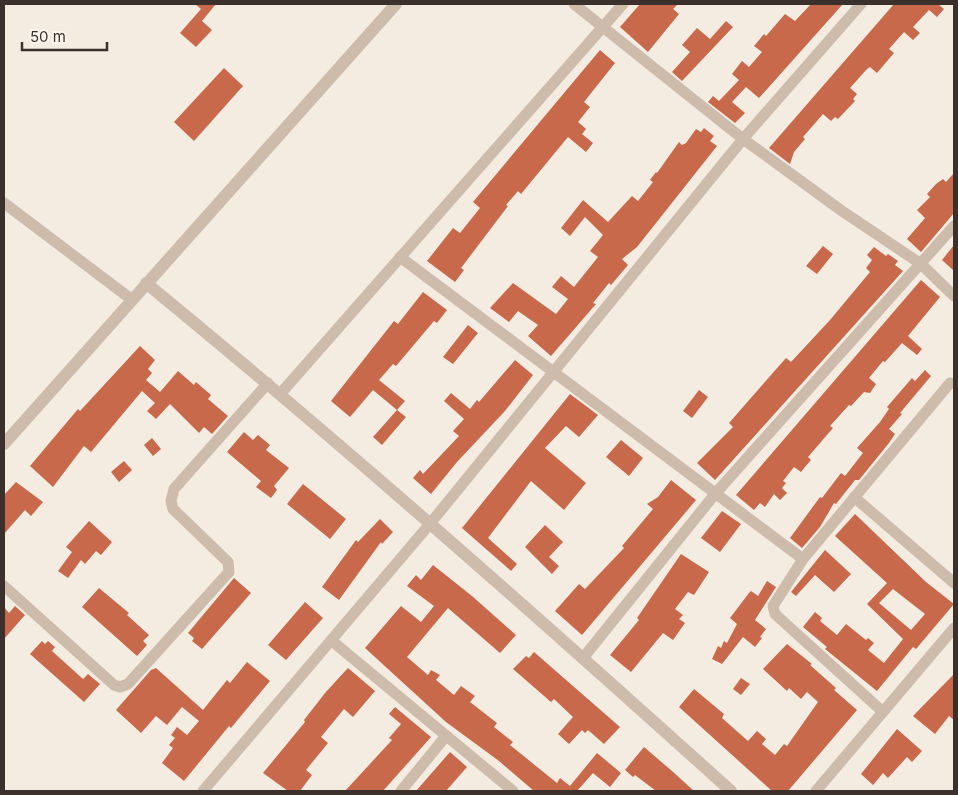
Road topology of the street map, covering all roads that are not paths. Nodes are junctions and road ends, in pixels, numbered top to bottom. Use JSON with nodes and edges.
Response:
{"nodes":[{"id":1,"x":396,"y":4,"type":"edge"},
{"id":2,"x":574,"y":4,"type":"edge"},
{"id":3,"x":623,"y":4,"type":"edge"},
{"id":4,"x":861,"y":4,"type":"edge"},
{"id":5,"x":602,"y":27,"type":"junction"},
{"id":6,"x":743,"y":139,"type":"junction"},
{"id":7,"x":4,"y":203,"type":"edge"},
{"id":8,"x":954,"y":226,"type":"edge"},
{"id":9,"x":400,"y":257,"type":"junction"},
{"id":10,"x":921,"y":264,"type":"junction"},
{"id":11,"x":146,"y":282,"type":"junction"},
{"id":12,"x":954,"y":296,"type":"edge"},
{"id":13,"x":131,"y":299,"type":"junction"},
{"id":14,"x":556,"y":372,"type":"junction"},
{"id":15,"x":268,"y":383,"type":"junction"},
{"id":16,"x":950,"y":384,"type":"dead end"},
{"id":17,"x":281,"y":393,"type":"junction"},
{"id":18,"x":4,"y":444,"type":"edge"},
{"id":19,"x":715,"y":494,"type":"junction"},
{"id":20,"x":854,"y":497,"type":"junction"},
{"id":21,"x":429,"y":525,"type":"junction"},
{"id":22,"x":803,"y":558,"type":"junction"},
{"id":23,"x":954,"y":583,"type":"edge"},
{"id":24,"x":4,"y":586,"type":"edge"},
{"id":25,"x":954,"y":628,"type":"edge"},
{"id":26,"x":332,"y":641,"type":"junction"},
{"id":27,"x":583,"y":658,"type":"junction"},
{"id":28,"x":883,"y":712,"type":"junction"},
{"id":29,"x":446,"y":736,"type":"junction"},
{"id":30,"x":204,"y":791,"type":"edge"},
{"id":31,"x":401,"y":791,"type":"edge"},
{"id":32,"x":513,"y":791,"type":"edge"},
{"id":33,"x":731,"y":791,"type":"edge"},
{"id":34,"x":816,"y":791,"type":"edge"}],
"edges":[{"from":1,"to":11,"type":"street"},
{"from":2,"to":5,"type":"street"},
{"from":3,"to":5,"type":"street"},
{"from":4,"to":6,"type":"street"},
{"from":5,"to":6,"type":"street"},
{"from":5,"to":9,"type":"street"},
{"from":6,"to":10,"type":"street"},
{"from":6,"to":14,"type":"street"},
{"from":7,"to":13,"type":"street"},
{"from":8,"to":10,"type":"street"},
{"from":9,"to":14,"type":"street"},
{"from":9,"to":17,"type":"street"},
{"from":10,"to":12,"type":"street"},
{"from":10,"to":19,"type":"street"},
{"from":11,"to":13,"type":"street"},
{"from":11,"to":15,"type":"street"},
{"from":13,"to":18,"type":"street"},
{"from":14,"to":19,"type":"street"},
{"from":14,"to":21,"type":"street"},
{"from":15,"to":17,"type":"street"},
{"from":15,"to":24,"type":"street"},
{"from":16,"to":20,"type":"street"},
{"from":17,"to":21,"type":"street"},
{"from":19,"to":22,"type":"street"},
{"from":19,"to":27,"type":"street"},
{"from":20,"to":22,"type":"street"},
{"from":20,"to":23,"type":"street"},
{"from":21,"to":26,"type":"street"},
{"from":21,"to":27,"type":"street"},
{"from":22,"to":28,"type":"street"},
{"from":25,"to":28,"type":"street"},
{"from":26,"to":29,"type":"street"},
{"from":26,"to":30,"type":"street"},
{"from":27,"to":33,"type":"street"},
{"from":28,"to":34,"type":"street"},
{"from":29,"to":31,"type":"street"},
{"from":29,"to":32,"type":"street"}]}
